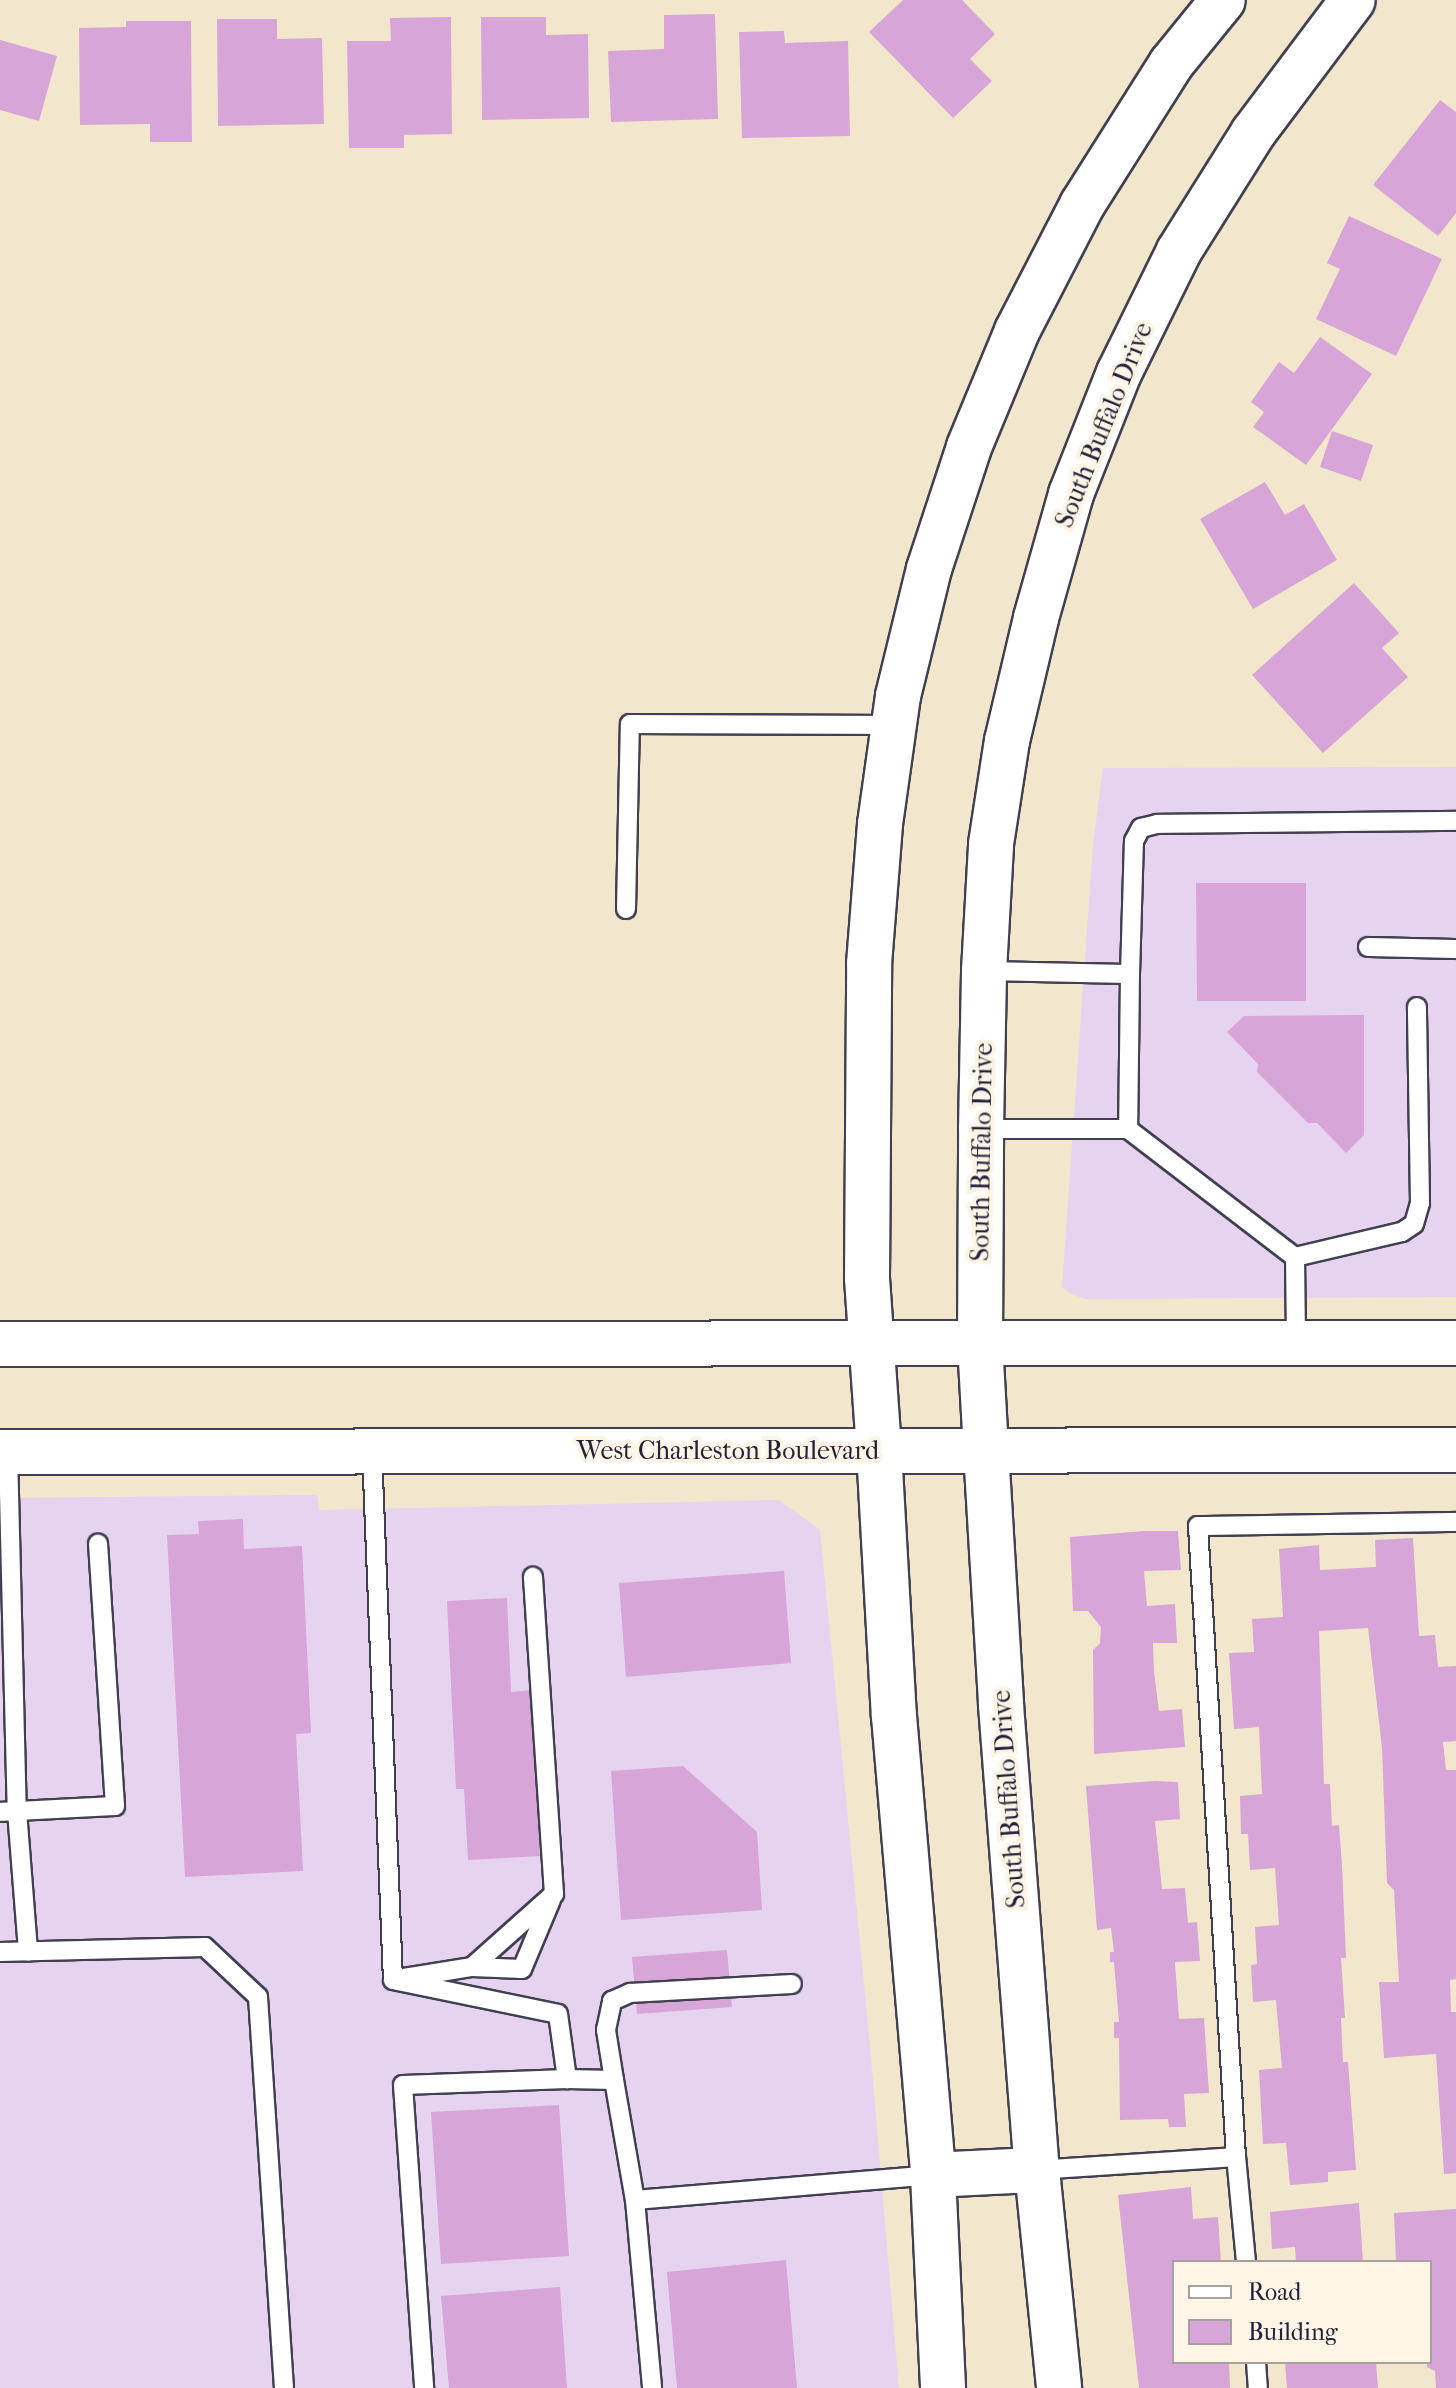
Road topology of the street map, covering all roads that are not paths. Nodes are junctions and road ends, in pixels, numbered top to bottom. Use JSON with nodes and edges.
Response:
{"nodes":[{"id":1,"x":1223,"y":0,"type":"edge"},
{"id":2,"x":1353,"y":0,"type":"edge"},
{"id":3,"x":893,"y":725,"type":"junction"},
{"id":4,"x":1456,"y":821,"type":"edge"},
{"id":5,"x":626,"y":909,"type":"dead end"},
{"id":6,"x":1368,"y":947,"type":"dead end"},
{"id":7,"x":1456,"y":949,"type":"edge"},
{"id":8,"x":984,"y":971,"type":"junction"},
{"id":9,"x":1130,"y":974,"type":"junction"},
{"id":10,"x":1417,"y":1007,"type":"dead end"},
{"id":11,"x":981,"y":1129,"type":"junction"},
{"id":12,"x":1128,"y":1129,"type":"junction"},
{"id":13,"x":1295,"y":1257,"type":"junction"},
{"id":14,"x":1296,"y":1343,"type":"junction"},
{"id":15,"x":1456,"y":1343,"type":"edge"},
{"id":16,"x":0,"y":1344,"type":"edge"},
{"id":17,"x":871,"y":1344,"type":"junction"},
{"id":18,"x":980,"y":1344,"type":"junction"},
{"id":19,"x":879,"y":1450,"type":"junction"},
{"id":20,"x":986,"y":1450,"type":"junction"},
{"id":21,"x":1456,"y":1450,"type":"edge"},
{"id":22,"x":372,"y":1451,"type":"junction"},
{"id":23,"x":4,"y":1452,"type":"edge"},
{"id":24,"x":1456,"y":1522,"type":"edge"},
{"id":25,"x":98,"y":1544,"type":"dead end"},
{"id":26,"x":533,"y":1577,"type":"dead end"},
{"id":27,"x":9,"y":1811,"type":"edge"},
{"id":28,"x":554,"y":1894,"type":"junction"},
{"id":29,"x":0,"y":1952,"type":"edge"},
{"id":30,"x":28,"y":1952,"type":"junction"},
{"id":31,"x":472,"y":1967,"type":"junction"},
{"id":32,"x":393,"y":1980,"type":"junction"},
{"id":33,"x":792,"y":1984,"type":"dead end"},
{"id":34,"x":567,"y":2079,"type":"junction"},
{"id":35,"x":614,"y":2080,"type":"junction"},
{"id":36,"x":1236,"y":2157,"type":"junction"},
{"id":37,"x":1037,"y":2170,"type":"junction"},
{"id":38,"x":933,"y":2175,"type":"junction"},
{"id":39,"x":635,"y":2200,"type":"junction"},
{"id":40,"x":1246,"y":2260,"type":"edge"},
{"id":41,"x":1256,"y":2364,"type":"edge"},
{"id":42,"x":284,"y":2388,"type":"edge"},
{"id":43,"x":424,"y":2388,"type":"edge"},
{"id":44,"x":652,"y":2388,"type":"edge"},
{"id":45,"x":943,"y":2388,"type":"edge"},
{"id":46,"x":1059,"y":2388,"type":"edge"},
{"id":47,"x":1258,"y":2388,"type":"edge"}],
"edges":[{"from":1,"to":3,"type":"main road"},
{"from":2,"to":8,"type":"main road","name":"South Buffalo Drive"},
{"from":3,"to":5,"type":"lane"},
{"from":3,"to":17,"type":"main road"},
{"from":4,"to":9,"type":"lane"},
{"from":6,"to":7,"type":"lane"},
{"from":8,"to":9,"type":"lane"},
{"from":8,"to":11,"type":"main road","name":"South Buffalo Drive"},
{"from":9,"to":12,"type":"lane"},
{"from":10,"to":13,"type":"lane"},
{"from":11,"to":12,"type":"lane"},
{"from":11,"to":18,"type":"main road","name":"South Buffalo Drive"},
{"from":12,"to":13,"type":"lane"},
{"from":13,"to":14,"type":"lane"},
{"from":14,"to":15,"type":"main road"},
{"from":14,"to":18,"type":"main road"},
{"from":16,"to":17,"type":"main road"},
{"from":17,"to":18,"type":"main road"},
{"from":17,"to":19,"type":"main road"},
{"from":18,"to":20,"type":"main road","name":"South Buffalo Drive"},
{"from":19,"to":20,"type":"main road","name":"West Charleston Boulevard"},
{"from":19,"to":22,"type":"main road","name":"West Charleston Boulevard"},
{"from":19,"to":38,"type":"main road"},
{"from":20,"to":21,"type":"main road","name":"West Charleston Boulevard"},
{"from":20,"to":37,"type":"main road","name":"South Buffalo Drive"},
{"from":22,"to":23,"type":"main road","name":"West Charleston Boulevard"},
{"from":22,"to":32,"type":"lane"},
{"from":23,"to":27,"type":"lane"},
{"from":24,"to":36,"type":"lane"},
{"from":25,"to":27,"type":"lane"},
{"from":26,"to":28,"type":"lane"},
{"from":27,"to":30,"type":"lane"},
{"from":28,"to":31,"type":"lane"},
{"from":28,"to":31,"type":"lane"},
{"from":29,"to":30,"type":"lane"},
{"from":30,"to":42,"type":"lane"},
{"from":31,"to":32,"type":"lane"},
{"from":32,"to":34,"type":"lane"},
{"from":33,"to":35,"type":"lane"},
{"from":34,"to":35,"type":"lane"},
{"from":34,"to":43,"type":"lane"},
{"from":35,"to":39,"type":"lane"},
{"from":36,"to":37,"type":"lane"},
{"from":36,"to":40,"type":"lane"},
{"from":37,"to":38,"type":"main road"},
{"from":37,"to":46,"type":"main road","name":"South Buffalo Drive"},
{"from":38,"to":39,"type":"lane"},
{"from":38,"to":45,"type":"main road"},
{"from":39,"to":44,"type":"lane"},
{"from":41,"to":47,"type":"lane"}]}
